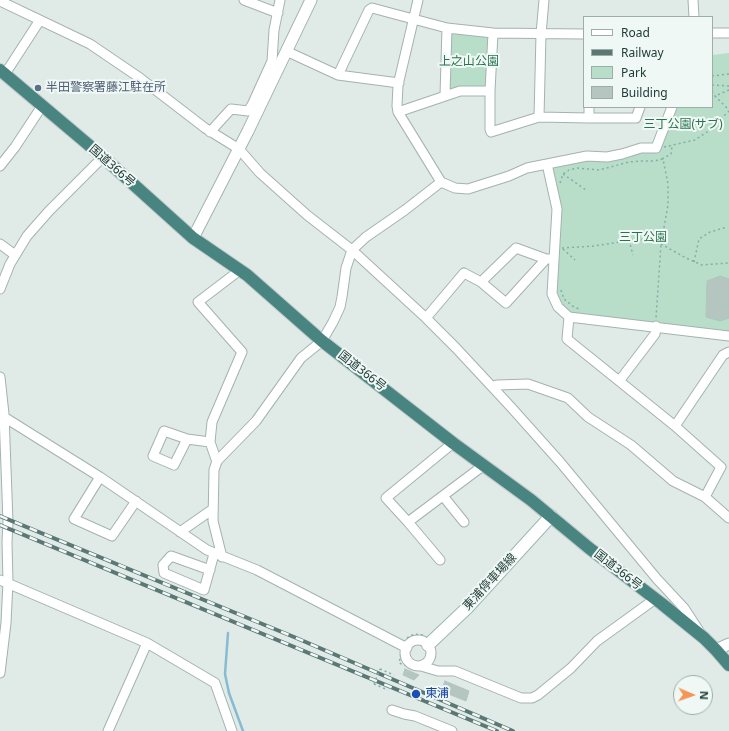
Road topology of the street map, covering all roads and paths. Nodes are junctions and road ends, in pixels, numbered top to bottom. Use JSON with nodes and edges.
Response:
{"nodes":[{"id":1,"x":244,"y":0,"type":"edge"},
{"id":2,"x":280,"y":0,"type":"edge"},
{"id":3,"x":311,"y":0,"type":"edge"},
{"id":4,"x":418,"y":0,"type":"edge"},
{"id":5,"x":544,"y":0,"type":"edge"},
{"id":6,"x":693,"y":0,"type":"edge"},
{"id":7,"x":0,"y":1,"type":"edge"},
{"id":8,"x":278,"y":13,"type":"junction"},
{"id":9,"x":694,"y":16,"type":"edge"},
{"id":10,"x":414,"y":19,"type":"junction"},
{"id":11,"x":40,"y":20,"type":"junction"},
{"id":12,"x":447,"y":28,"type":"junction"},
{"id":13,"x":493,"y":33,"type":"junction"},
{"id":14,"x":713,"y":33,"type":"edge"},
{"id":15,"x":729,"y":33,"type":"edge"},
{"id":16,"x":541,"y":34,"type":"junction"},
{"id":17,"x":583,"y":34,"type":"edge"},
{"id":18,"x":286,"y":51,"type":"junction"},
{"id":19,"x":2,"y":72,"type":"edge"},
{"id":20,"x":729,"y":74,"type":"edge"},
{"id":21,"x":338,"y":75,"type":"junction"},
{"id":22,"x":713,"y":76,"type":"edge"},
{"id":23,"x":399,"y":82,"type":"junction"},
{"id":24,"x":713,"y":85,"type":"edge"},
{"id":25,"x":729,"y":86,"type":"edge"},
{"id":26,"x":729,"y":90,"type":"edge"},
{"id":27,"x":490,"y":91,"type":"junction"},
{"id":28,"x":713,"y":92,"type":"edge"},
{"id":29,"x":446,"y":95,"type":"junction"},
{"id":30,"x":716,"y":96,"type":"junction"},
{"id":31,"x":42,"y":106,"type":"junction"},
{"id":32,"x":589,"y":108,"type":"edge"},
{"id":33,"x":640,"y":108,"type":"edge"},
{"id":34,"x":672,"y":108,"type":"edge"},
{"id":35,"x":729,"y":110,"type":"edge"},
{"id":36,"x":398,"y":112,"type":"junction"},
{"id":37,"x":540,"y":117,"type":"junction"},
{"id":38,"x":589,"y":118,"type":"junction"},
{"id":39,"x":210,"y":132,"type":"junction"},
{"id":40,"x":672,"y":146,"type":"junction"},
{"id":41,"x":656,"y":148,"type":"junction"},
{"id":42,"x":239,"y":149,"type":"junction"},
{"id":43,"x":103,"y":157,"type":"junction"},
{"id":44,"x":662,"y":159,"type":"junction"},
{"id":45,"x":547,"y":164,"type":"junction"},
{"id":46,"x":0,"y":166,"type":"edge"},
{"id":47,"x":563,"y":174,"type":"junction"},
{"id":48,"x":441,"y":182,"type":"junction"},
{"id":49,"x":559,"y":184,"type":"dead end"},
{"id":50,"x":586,"y":190,"type":"dead end"},
{"id":51,"x":727,"y":227,"type":"dead end"},
{"id":52,"x":193,"y":238,"type":"junction"},
{"id":53,"x":629,"y":240,"type":"junction"},
{"id":54,"x":0,"y":244,"type":"edge"},
{"id":55,"x":661,"y":244,"type":"junction"},
{"id":56,"x":562,"y":248,"type":"junction"},
{"id":57,"x":352,"y":250,"type":"junction"},
{"id":58,"x":15,"y":255,"type":"junction"},
{"id":59,"x":633,"y":255,"type":"dead end"},
{"id":60,"x":554,"y":258,"type":"junction"},
{"id":61,"x":575,"y":260,"type":"dead end"},
{"id":62,"x":694,"y":262,"type":"junction"},
{"id":63,"x":729,"y":263,"type":"edge"},
{"id":64,"x":240,"y":270,"type":"junction"},
{"id":65,"x":481,"y":282,"type":"junction"},
{"id":66,"x":559,"y":284,"type":"dead end"},
{"id":67,"x":0,"y":289,"type":"edge"},
{"id":68,"x":580,"y":310,"type":"dead end"},
{"id":69,"x":569,"y":316,"type":"junction"},
{"id":70,"x":426,"y":318,"type":"junction"},
{"id":71,"x":656,"y":326,"type":"junction"},
{"id":72,"x":729,"y":336,"type":"edge"},
{"id":73,"x":322,"y":341,"type":"junction"},
{"id":74,"x":729,"y":352,"type":"edge"},
{"id":75,"x":0,"y":378,"type":"edge"},
{"id":76,"x":620,"y":380,"type":"junction"},
{"id":77,"x":492,"y":386,"type":"junction"},
{"id":78,"x":4,"y":417,"type":"junction"},
{"id":79,"x":675,"y":426,"type":"junction"},
{"id":80,"x":187,"y":439,"type":"dead end"},
{"id":81,"x":210,"y":442,"type":"junction"},
{"id":82,"x":453,"y":443,"type":"junction"},
{"id":83,"x":2,"y":445,"type":"edge"},
{"id":84,"x":217,"y":462,"type":"junction"},
{"id":85,"x":484,"y":466,"type":"junction"},
{"id":86,"x":100,"y":476,"type":"junction"},
{"id":87,"x":443,"y":496,"type":"junction"},
{"id":88,"x":705,"y":497,"type":"junction"},
{"id":89,"x":136,"y":501,"type":"junction"},
{"id":90,"x":213,"y":509,"type":"junction"},
{"id":91,"x":551,"y":516,"type":"junction"},
{"id":92,"x":729,"y":518,"type":"edge"},
{"id":93,"x":408,"y":522,"type":"junction"},
{"id":94,"x":464,"y":522,"type":"dead end"},
{"id":95,"x":180,"y":532,"type":"junction"},
{"id":96,"x":218,"y":555,"type":"junction"},
{"id":97,"x":440,"y":560,"type":"dead end"},
{"id":98,"x":210,"y":570,"type":"junction"},
{"id":99,"x":4,"y":581,"type":"edge"},
{"id":100,"x":655,"y":598,"type":"junction"},
{"id":101,"x":438,"y":636,"type":"junction"},
{"id":102,"x":704,"y":638,"type":"junction"},
{"id":103,"x":147,"y":643,"type":"junction"},
{"id":104,"x":729,"y":644,"type":"edge"},
{"id":105,"x":428,"y":645,"type":"junction"},
{"id":106,"x":404,"y":646,"type":"junction"},
{"id":107,"x":716,"y":650,"type":"junction"},
{"id":108,"x":729,"y":665,"type":"edge"},
{"id":109,"x":417,"y":667,"type":"junction"},
{"id":110,"x":0,"y":673,"type":"edge"},
{"id":111,"x":394,"y":675,"type":"dead end"},
{"id":112,"x":388,"y":690,"type":"dead end"},
{"id":113,"x":392,"y":710,"type":"dead end"},
{"id":114,"x":108,"y":731,"type":"edge"},
{"id":115,"x":232,"y":731,"type":"edge"},
{"id":116,"x":452,"y":731,"type":"edge"}],
"edges":[{"from":1,"to":8,"type":"street"},
{"from":2,"to":8,"type":"street"},
{"from":3,"to":18,"type":"street"},
{"from":4,"to":10,"type":"street"},
{"from":5,"to":16,"type":"street"},
{"from":6,"to":9,"type":"street"},
{"from":7,"to":11,"type":"street"},
{"from":8,"to":39,"type":"street"},
{"from":10,"to":12,"type":"street"},
{"from":10,"to":21,"type":"street"},
{"from":10,"to":23,"type":"street"},
{"from":11,"to":19,"type":"street"},
{"from":11,"to":39,"type":"street"},
{"from":12,"to":13,"type":"street"},
{"from":12,"to":29,"type":"street"},
{"from":13,"to":16,"type":"street"},
{"from":13,"to":27,"type":"street"},
{"from":14,"to":15,"type":"street"},
{"from":16,"to":17,"type":"street"},
{"from":16,"to":37,"type":"street"},
{"from":18,"to":21,"type":"street"},
{"from":18,"to":42,"type":"street"},
{"from":19,"to":31,"type":"highway","name":"国道366号"},
{"from":20,"to":22,"type":"path"},
{"from":21,"to":23,"type":"street"},
{"from":23,"to":36,"type":"street"},
{"from":24,"to":25,"type":"path"},
{"from":26,"to":30,"type":"path"},
{"from":27,"to":29,"type":"street"},
{"from":27,"to":37,"type":"street"},
{"from":28,"to":30,"type":"path"},
{"from":29,"to":36,"type":"street"},
{"from":30,"to":35,"type":"path"},
{"from":31,"to":43,"type":"highway","name":"国道366号"},
{"from":31,"to":46,"type":"street"},
{"from":32,"to":38,"type":"street"},
{"from":33,"to":38,"type":"street"},
{"from":34,"to":41,"type":"street"},
{"from":35,"to":40,"type":"path"},
{"from":36,"to":48,"type":"street"},
{"from":37,"to":38,"type":"street"},
{"from":39,"to":42,"type":"street"},
{"from":40,"to":41,"type":"path"},
{"from":40,"to":44,"type":"path"},
{"from":41,"to":45,"type":"street"},
{"from":42,"to":52,"type":"street"},
{"from":42,"to":57,"type":"street"},
{"from":43,"to":52,"type":"highway","name":"国道366号"},
{"from":43,"to":58,"type":"street"},
{"from":44,"to":47,"type":"path"},
{"from":44,"to":55,"type":"path"},
{"from":45,"to":48,"type":"street"},
{"from":45,"to":60,"type":"street"},
{"from":47,"to":49,"type":"path"},
{"from":47,"to":50,"type":"path"},
{"from":48,"to":57,"type":"street"},
{"from":51,"to":62,"type":"path"},
{"from":52,"to":64,"type":"highway","name":"国道366号"},
{"from":53,"to":55,"type":"path"},
{"from":53,"to":56,"type":"path"},
{"from":53,"to":59,"type":"path"},
{"from":54,"to":58,"type":"street"},
{"from":55,"to":62,"type":"path"},
{"from":55,"to":71,"type":"path"},
{"from":56,"to":60,"type":"path"},
{"from":56,"to":61,"type":"path"},
{"from":57,"to":70,"type":"street"},
{"from":57,"to":73,"type":"street"},
{"from":58,"to":67,"type":"street"},
{"from":60,"to":65,"type":"street"},
{"from":60,"to":65,"type":"street"},
{"from":60,"to":69,"type":"street"},
{"from":62,"to":63,"type":"path"},
{"from":64,"to":73,"type":"highway","name":"国道366号"},
{"from":64,"to":81,"type":"street"},
{"from":65,"to":70,"type":"street"},
{"from":66,"to":68,"type":"path"},
{"from":69,"to":71,"type":"street"},
{"from":69,"to":76,"type":"street"},
{"from":70,"to":77,"type":"street"},
{"from":71,"to":72,"type":"street"},
{"from":71,"to":76,"type":"street"},
{"from":73,"to":82,"type":"highway","name":"国道366号"},
{"from":73,"to":84,"type":"street"},
{"from":74,"to":79,"type":"street"},
{"from":75,"to":78,"type":"street"},
{"from":76,"to":79,"type":"street"},
{"from":77,"to":88,"type":"street"},
{"from":77,"to":102,"type":"street"},
{"from":78,"to":83,"type":"street"},
{"from":78,"to":86,"type":"street"},
{"from":79,"to":88,"type":"street"},
{"from":80,"to":81,"type":"street"},
{"from":81,"to":84,"type":"street"},
{"from":82,"to":85,"type":"highway","name":"国道366号"},
{"from":82,"to":93,"type":"street"},
{"from":83,"to":99,"type":"street"},
{"from":84,"to":90,"type":"street"},
{"from":85,"to":87,"type":"street"},
{"from":85,"to":91,"type":"highway","name":"国道366号"},
{"from":86,"to":89,"type":"street"},
{"from":86,"to":89,"type":"street"},
{"from":87,"to":93,"type":"street"},
{"from":87,"to":94,"type":"street"},
{"from":88,"to":92,"type":"street"},
{"from":89,"to":95,"type":"street"},
{"from":90,"to":95,"type":"street"},
{"from":90,"to":96,"type":"street"},
{"from":91,"to":100,"type":"highway","name":"国道366号"},
{"from":91,"to":101,"type":"main road","name":"東浦停車場線"},
{"from":93,"to":97,"type":"street"},
{"from":95,"to":96,"type":"street"},
{"from":96,"to":98,"type":"street"},
{"from":96,"to":106,"type":"street"},
{"from":98,"to":98,"type":"street"},
{"from":99,"to":103,"type":"street"},
{"from":99,"to":110,"type":"street"},
{"from":100,"to":102,"type":"highway","name":"国道366号"},
{"from":100,"to":109,"type":"street"},
{"from":101,"to":105,"type":"main road","name":"東浦停車場線"},
{"from":101,"to":106,"type":"path"},
{"from":102,"to":107,"type":"highway","name":"国道366号"},
{"from":103,"to":114,"type":"street"},
{"from":103,"to":115,"type":"street"},
{"from":104,"to":107,"type":"street"},
{"from":105,"to":106,"type":"street"},
{"from":105,"to":109,"type":"street"},
{"from":106,"to":109,"type":"street"},
{"from":106,"to":109,"type":"path"},
{"from":107,"to":108,"type":"highway","name":"国道366号"},
{"from":111,"to":112,"type":"path","bridge":true},
{"from":113,"to":116,"type":"street"}]}
